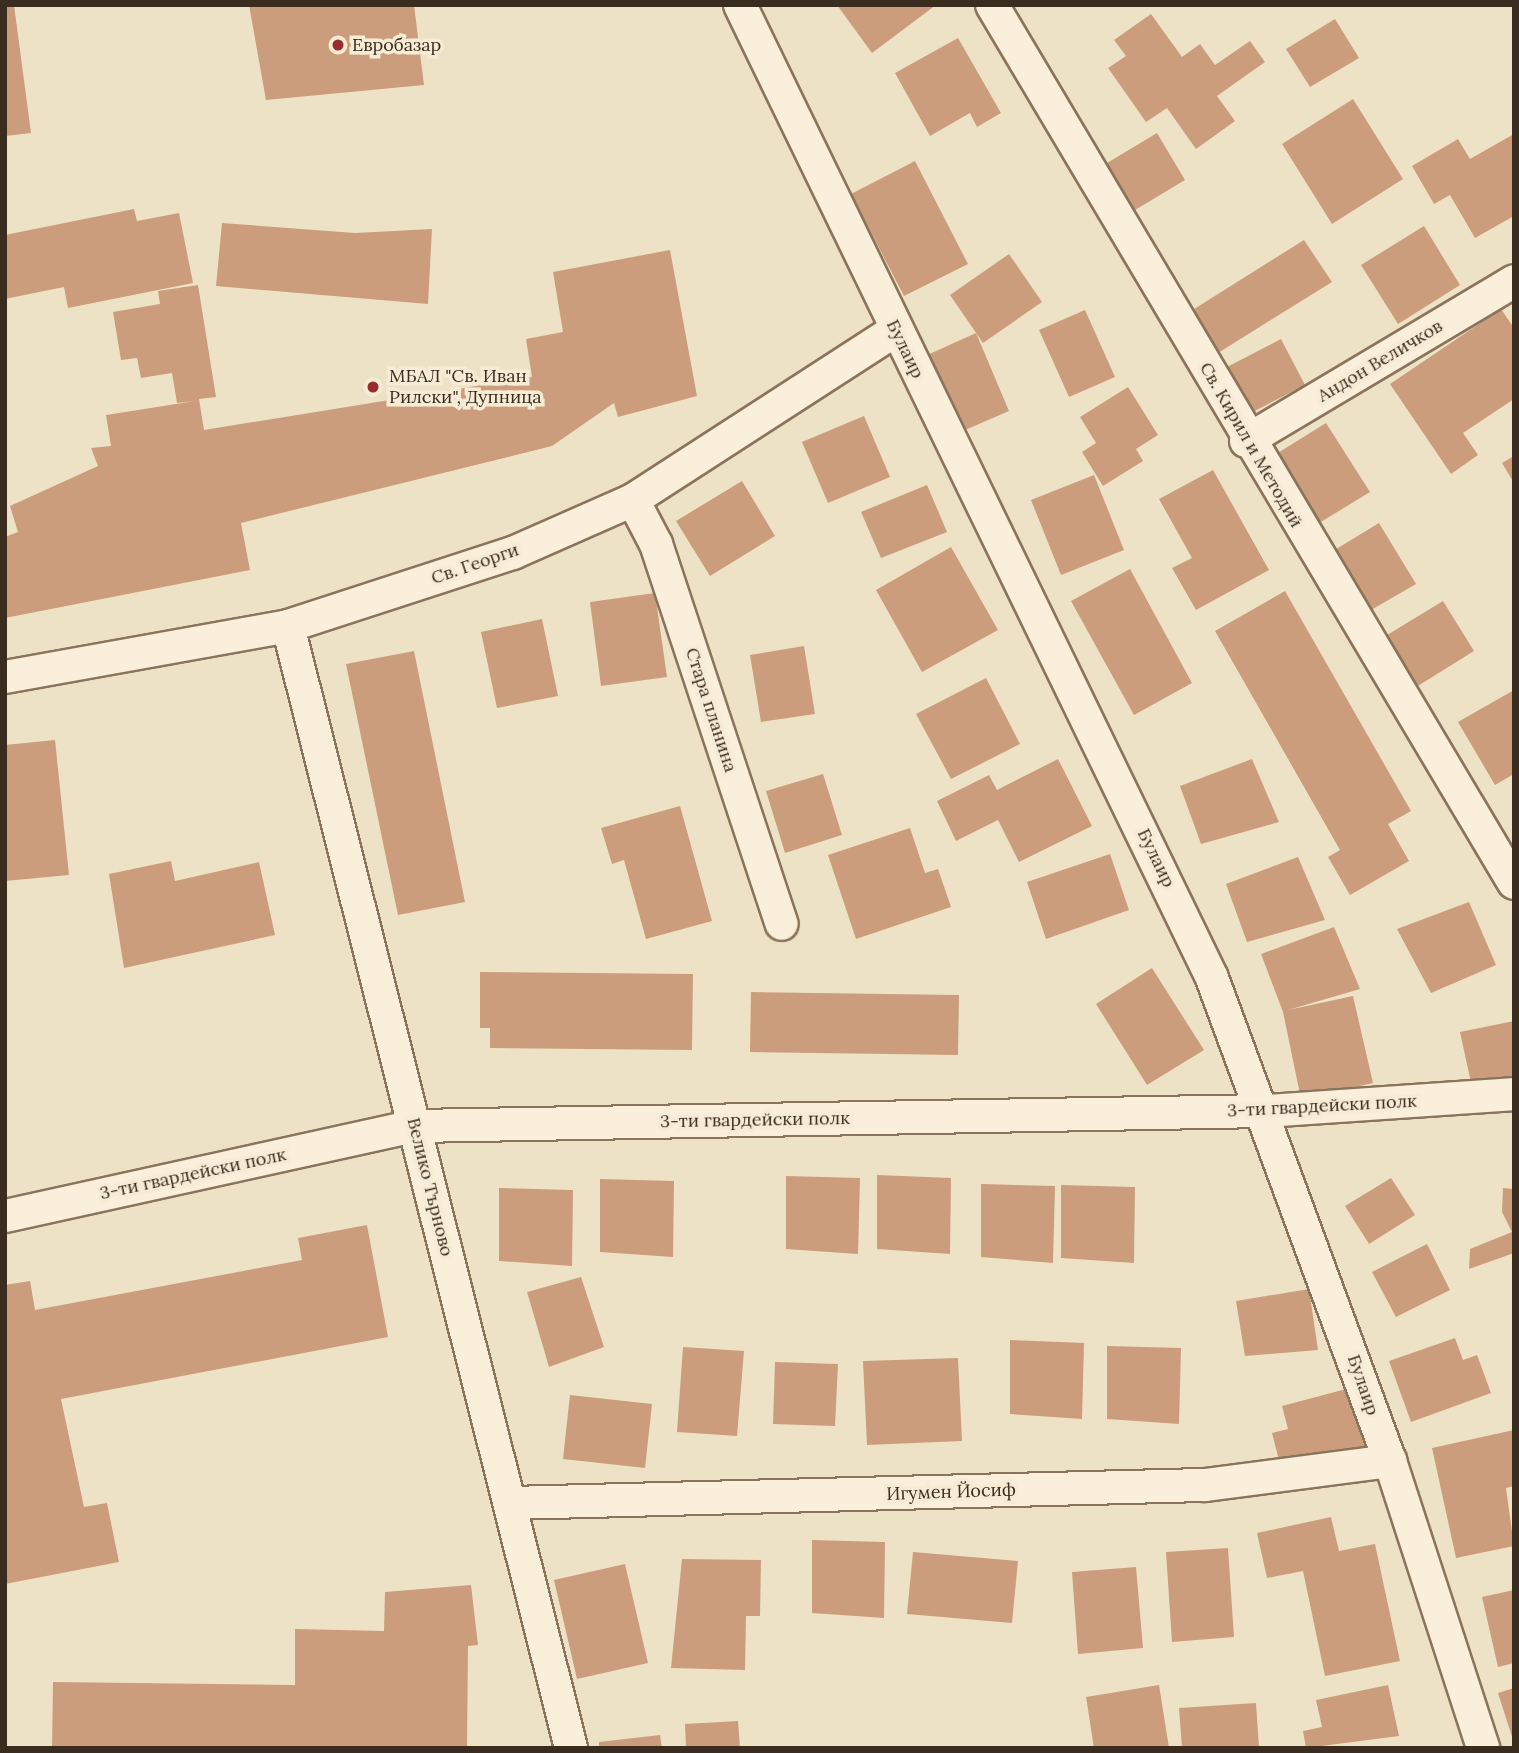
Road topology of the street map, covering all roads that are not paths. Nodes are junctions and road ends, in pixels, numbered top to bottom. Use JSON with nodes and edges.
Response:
{"nodes":[{"id":1,"x":740,"y":5,"type":"edge"},
{"id":2,"x":992,"y":5,"type":"edge"},
{"id":3,"x":1514,"y":281,"type":"edge"},
{"id":4,"x":896,"y":330,"type":"junction"},
{"id":5,"x":1246,"y":441,"type":"junction"},
{"id":6,"x":633,"y":500,"type":"junction"},
{"id":7,"x":288,"y":626,"type":"junction"},
{"id":8,"x":5,"y":677,"type":"edge"},
{"id":9,"x":1514,"y":883,"type":"edge"},
{"id":10,"x":782,"y":924,"type":"dead end"},
{"id":11,"x":1514,"y":1094,"type":"edge"},
{"id":12,"x":1266,"y":1111,"type":"junction"},
{"id":13,"x":415,"y":1126,"type":"junction"},
{"id":14,"x":5,"y":1216,"type":"edge"},
{"id":15,"x":1390,"y":1461,"type":"junction"},
{"id":16,"x":511,"y":1503,"type":"junction"},
{"id":17,"x":571,"y":1748,"type":"edge"},
{"id":18,"x":1483,"y":1748,"type":"edge"}],
"edges":[{"from":1,"to":4,"type":"street","name":"Булаир"},
{"from":2,"to":5,"type":"street","name":"Св. Кирил и Методий"},
{"from":3,"to":5,"type":"street","name":"Андон Величков"},
{"from":4,"to":6,"type":"street","name":"Св. Георги"},
{"from":4,"to":12,"type":"street","name":"Булаир"},
{"from":5,"to":9,"type":"street","name":"Св. Кирил и Методий"},
{"from":6,"to":7,"type":"street","name":"Св. Георги"},
{"from":6,"to":10,"type":"street","name":"Стара планина"},
{"from":7,"to":8,"type":"street","name":"Св. Георги"},
{"from":7,"to":13,"type":"street","name":"Велико Търново"},
{"from":11,"to":12,"type":"street","name":"3-ти гвардейски полк"},
{"from":12,"to":13,"type":"street","name":"3-ти гвардейски полк"},
{"from":12,"to":15,"type":"street","name":"Булаир"},
{"from":13,"to":14,"type":"street","name":"3-ти гвардейски полк"},
{"from":13,"to":16,"type":"street","name":"Велико Търново"},
{"from":15,"to":16,"type":"street","name":"Игумен Йосиф"},
{"from":15,"to":18,"type":"street","name":"Булаир"},
{"from":16,"to":17,"type":"street","name":"Велико Търново"}]}
